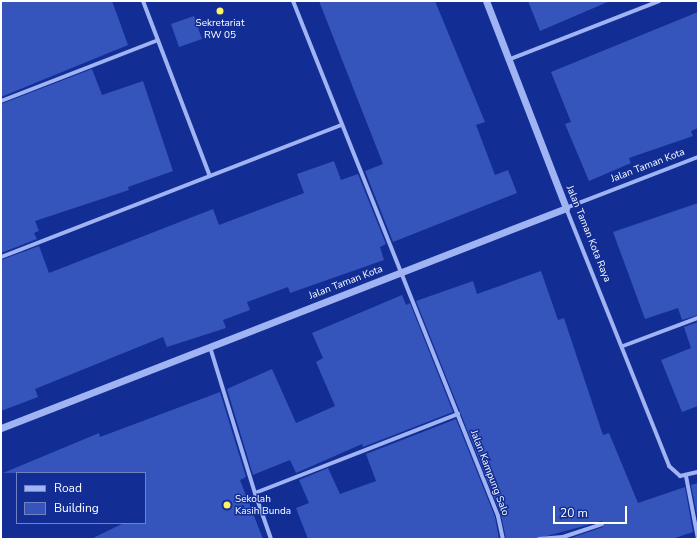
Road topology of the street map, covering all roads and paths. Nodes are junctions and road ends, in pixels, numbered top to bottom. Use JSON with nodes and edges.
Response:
{"nodes":[{"id":1,"x":143,"y":1,"type":"edge"},
{"id":2,"x":293,"y":1,"type":"edge"},
{"id":3,"x":486,"y":1,"type":"edge"},
{"id":4,"x":659,"y":1,"type":"edge"},
{"id":5,"x":158,"y":40,"type":"junction"},
{"id":6,"x":508,"y":60,"type":"junction"},
{"id":7,"x":1,"y":101,"type":"edge"},
{"id":8,"x":341,"y":125,"type":"junction"},
{"id":9,"x":698,"y":157,"type":"edge"},
{"id":10,"x":210,"y":176,"type":"junction"},
{"id":11,"x":566,"y":208,"type":"junction"},
{"id":12,"x":1,"y":257,"type":"edge"},
{"id":13,"x":399,"y":274,"type":"junction"},
{"id":14,"x":698,"y":318,"type":"edge"},
{"id":15,"x":623,"y":346,"type":"junction"},
{"id":16,"x":210,"y":347,"type":"junction"},
{"id":17,"x":458,"y":414,"type":"junction"},
{"id":18,"x":1,"y":428,"type":"edge"},
{"id":19,"x":698,"y":472,"type":"edge"},
{"id":20,"x":686,"y":476,"type":"junction"},
{"id":21,"x":255,"y":493,"type":"junction"},
{"id":22,"x":602,"y":524,"type":"dead end"},
{"id":23,"x":271,"y":539,"type":"edge"},
{"id":24,"x":503,"y":539,"type":"edge"},
{"id":25,"x":539,"y":539,"type":"edge"},
{"id":26,"x":698,"y":539,"type":"edge"}],
"edges":[{"from":1,"to":5,"type":"street"},
{"from":2,"to":8,"type":"street","name":"Jalan Kampung Salo"},
{"from":3,"to":6,"type":"street","name":"Jalan Taman Kota Raya"},
{"from":4,"to":6,"type":"street"},
{"from":5,"to":7,"type":"street"},
{"from":5,"to":10,"type":"street"},
{"from":6,"to":11,"type":"street","name":"Jalan Taman Kota Raya"},
{"from":8,"to":10,"type":"street"},
{"from":8,"to":13,"type":"street","name":"Jalan Kampung Salo"},
{"from":9,"to":11,"type":"street","name":"Jalan Taman Kota"},
{"from":10,"to":12,"type":"street"},
{"from":11,"to":13,"type":"street","name":"Jalan Taman Kota"},
{"from":11,"to":15,"type":"street","name":"Jalan Taman Kota Raya"},
{"from":13,"to":16,"type":"street","name":"Jalan Taman Kota"},
{"from":13,"to":17,"type":"street","name":"Jalan Kampung Salo"},
{"from":14,"to":15,"type":"street"},
{"from":15,"to":20,"type":"street","name":"Jalan Taman Kota Raya"},
{"from":16,"to":18,"type":"street","name":"Jalan Taman Kota"},
{"from":16,"to":21,"type":"street"},
{"from":17,"to":21,"type":"street"},
{"from":17,"to":24,"type":"street","name":"Jalan Kampung Salo"},
{"from":19,"to":20,"type":"street"},
{"from":20,"to":26,"type":"street"},
{"from":21,"to":23,"type":"street"},
{"from":22,"to":25,"type":"street"}]}
